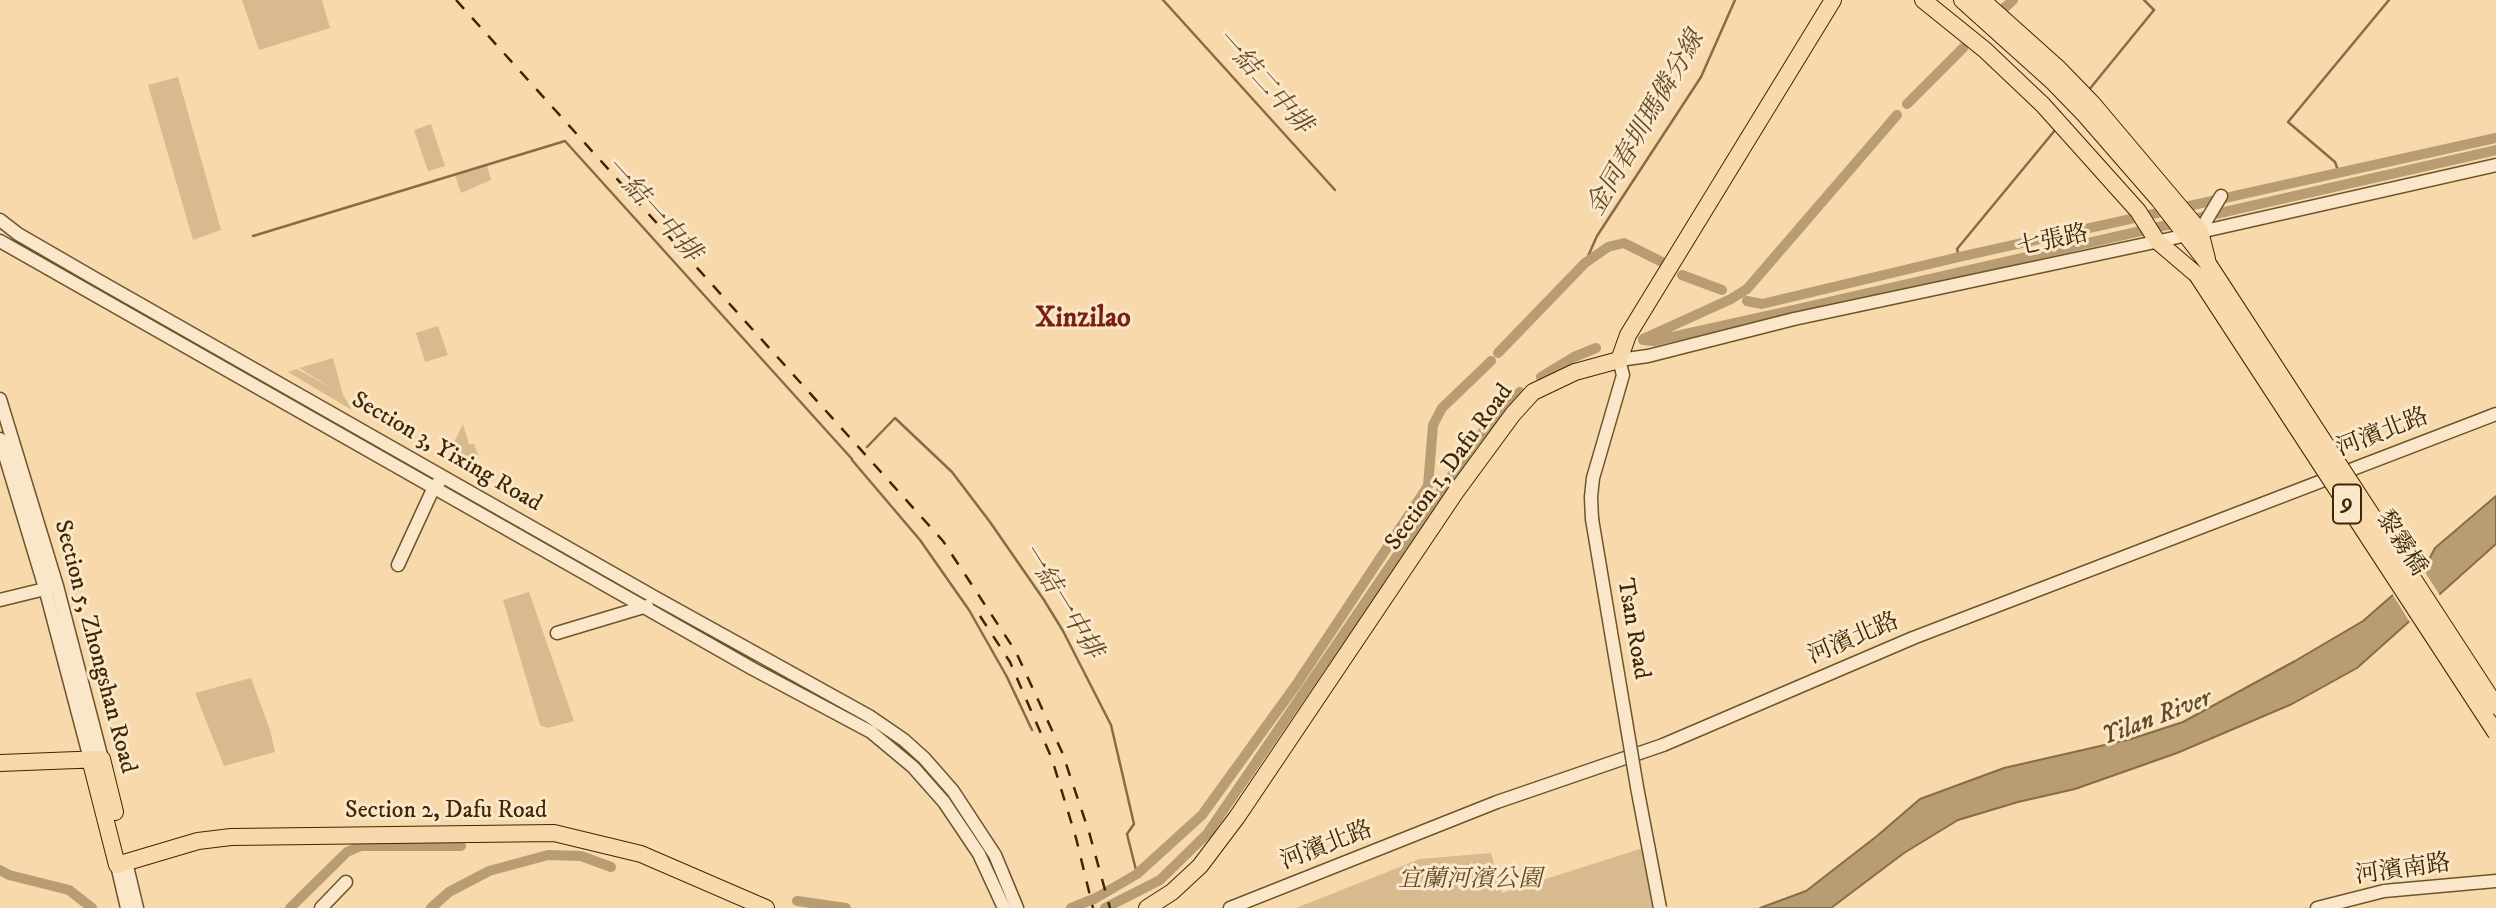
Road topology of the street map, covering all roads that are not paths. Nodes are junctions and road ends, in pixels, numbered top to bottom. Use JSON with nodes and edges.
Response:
{"nodes":[{"id":1,"x":1833,"y":0,"type":"edge"},
{"id":2,"x":1923,"y":0,"type":"edge"},
{"id":3,"x":1939,"y":0,"type":"edge"},
{"id":4,"x":1962,"y":0,"type":"edge"},
{"id":5,"x":1982,"y":0,"type":"edge"},
{"id":6,"x":2496,"y":165,"type":"edge"},
{"id":7,"x":2221,"y":196,"type":"dead end"},
{"id":8,"x":2153,"y":203,"type":"junction"},
{"id":9,"x":0,"y":220,"type":"edge"},
{"id":10,"x":0,"y":227,"type":"edge"},
{"id":11,"x":18,"y":234,"type":"junction"},
{"id":12,"x":2178,"y":236,"type":"junction"},
{"id":13,"x":0,"y":241,"type":"edge"},
{"id":14,"x":0,"y":253,"type":"edge"},
{"id":15,"x":29,"y":258,"type":"junction"},
{"id":16,"x":2203,"y":270,"type":"junction"},
{"id":17,"x":1619,"y":360,"type":"junction"},
{"id":18,"x":0,"y":399,"type":"edge"},
{"id":19,"x":2496,"y":414,"type":"edge"},
{"id":20,"x":0,"y":439,"type":"edge"},
{"id":21,"x":445,"y":477,"type":"junction"},
{"id":22,"x":434,"y":487,"type":"junction"},
{"id":23,"x":398,"y":565,"type":"dead end"},
{"id":24,"x":51,"y":587,"type":"junction"},
{"id":25,"x":656,"y":598,"type":"junction"},
{"id":26,"x":0,"y":600,"type":"edge"},
{"id":27,"x":645,"y":608,"type":"junction"},
{"id":28,"x":557,"y":633,"type":"dead end"},
{"id":29,"x":2496,"y":706,"type":"edge"},
{"id":30,"x":851,"y":713,"type":"junction"},
{"id":31,"x":2496,"y":733,"type":"edge"},
{"id":32,"x":96,"y":759,"type":"junction"},
{"id":33,"x":0,"y":762,"type":"edge"},
{"id":34,"x":122,"y":864,"type":"junction"},
{"id":35,"x":2496,"y":881,"type":"edge"},
{"id":36,"x":346,"y":882,"type":"dead end"},
{"id":37,"x":328,"y":905,"type":"edge"},
{"id":38,"x":127,"y":908,"type":"edge"},
{"id":39,"x":137,"y":908,"type":"edge"},
{"id":40,"x":766,"y":908,"type":"edge"},
{"id":41,"x":1004,"y":908,"type":"edge"},
{"id":42,"x":1017,"y":908,"type":"edge"},
{"id":43,"x":1147,"y":908,"type":"edge"},
{"id":44,"x":1230,"y":908,"type":"edge"},
{"id":45,"x":1660,"y":908,"type":"edge"},
{"id":46,"x":2317,"y":908,"type":"edge"}],
"edges":[{"from":1,"to":17,"type":"main road"},
{"from":2,"to":8,"type":"main road","number":"9"},
{"from":3,"to":8,"type":"main road","number":"9"},
{"from":4,"to":8,"type":"main road","number":"9"},
{"from":5,"to":8,"type":"main road","number":"9"},
{"from":6,"to":12,"type":"street","name":"七張路"},
{"from":7,"to":12,"type":"street"},
{"from":8,"to":12,"type":"main road","number":"9"},
{"from":8,"to":12,"type":"main road","number":"9"},
{"from":9,"to":11,"type":"street","name":"Section 3, Yixing Road"},
{"from":10,"to":11,"type":"street","name":"Section 3, Yixing Road"},
{"from":11,"to":21,"type":"street","name":"Section 3, Yixing Road"},
{"from":12,"to":16,"type":"main road","number":"9"},
{"from":12,"to":16,"type":"main road","number":"9"},
{"from":12,"to":17,"type":"street","name":"七張路"},
{"from":13,"to":15,"type":"street","name":"Section 3, Yixing Road"},
{"from":14,"to":15,"type":"street","name":"Section 3, Yixing Road"},
{"from":15,"to":22,"type":"street","name":"Section 3, Yixing Road"},
{"from":16,"to":29,"type":"main road","name":"黎霧橋","number":"9","bridge":true},
{"from":16,"to":31,"type":"main road","name":"黎霧橋","number":"9","bridge":true},
{"from":17,"to":43,"type":"main road","name":"Section 1, Dafu Road"},
{"from":17,"to":45,"type":"street","name":"Tsan Road","bridge":true},
{"from":18,"to":24,"type":"street","name":"Section 5, Zhongshan Road"},
{"from":19,"to":44,"type":"street","name":"河濱北路"},
{"from":20,"to":24,"type":"street","name":"Section 5, Zhongshan Road"},
{"from":21,"to":22,"type":"street"},
{"from":21,"to":25,"type":"street","name":"Section 3, Yixing Road"},
{"from":22,"to":23,"type":"street"},
{"from":22,"to":27,"type":"street","name":"Section 3, Yixing Road"},
{"from":24,"to":26,"type":"street"},
{"from":24,"to":32,"type":"street","name":"Section 5, Zhongshan Road"},
{"from":25,"to":27,"type":"street"},
{"from":25,"to":30,"type":"street","name":"Section 3, Yixing Road"},
{"from":27,"to":28,"type":"street"},
{"from":27,"to":30,"type":"street","name":"Section 3, Yixing Road"},
{"from":30,"to":41,"type":"street"},
{"from":30,"to":42,"type":"street"},
{"from":32,"to":33,"type":"main road"},
{"from":32,"to":34,"type":"main road","name":"Section 5, Zhongshan Road"},
{"from":34,"to":38,"type":"street","name":"Section 5, Zhongshan Road"},
{"from":34,"to":39,"type":"street","name":"Section 5, Zhongshan Road"},
{"from":34,"to":40,"type":"main road","name":"Section 2, Dafu Road"},
{"from":35,"to":46,"type":"street","name":"河濱南路"},
{"from":36,"to":37,"type":"street"}]}
